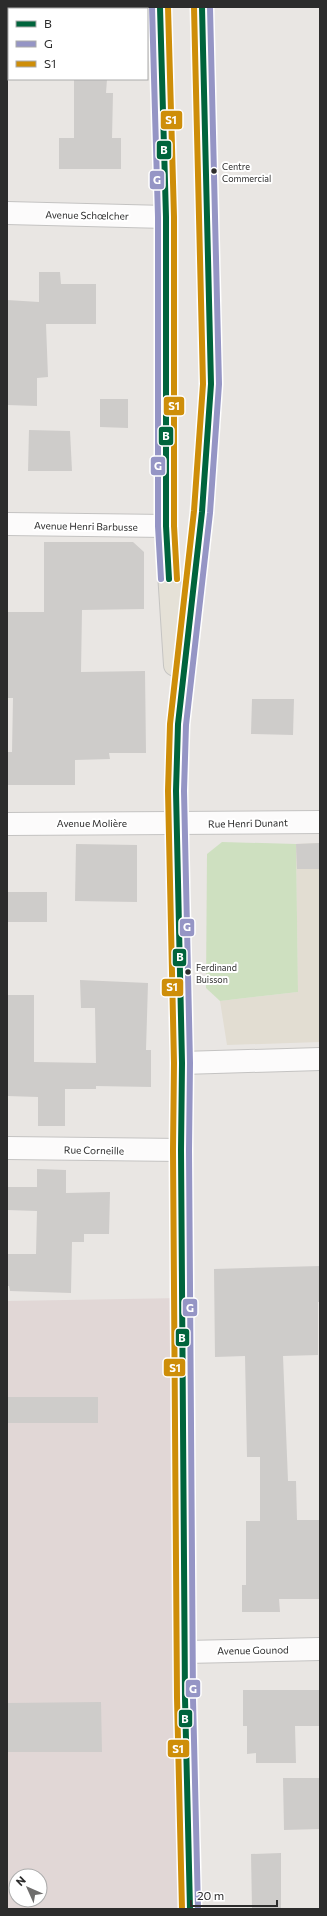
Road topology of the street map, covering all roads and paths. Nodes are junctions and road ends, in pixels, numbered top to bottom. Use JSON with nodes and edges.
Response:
{"nodes":[{"id":1,"x":160,"y":7,"type":"edge"},
{"id":2,"x":202,"y":7,"type":"edge"},
{"id":3,"x":7,"y":214,"type":"edge"},
{"id":4,"x":166,"y":217,"type":"junction"},
{"id":5,"x":7,"y":524,"type":"edge"},
{"id":6,"x":166,"y":526,"type":"junction"},
{"id":7,"x":178,"y":724,"type":"junction"},
{"id":8,"x":320,"y":822,"type":"edge"},
{"id":9,"x":176,"y":823,"type":"junction"},
{"id":10,"x":7,"y":824,"type":"edge"},
{"id":11,"x":320,"y":1059,"type":"edge"},
{"id":12,"x":182,"y":1062,"type":"junction"},
{"id":13,"x":7,"y":1148,"type":"edge"},
{"id":14,"x":181,"y":1150,"type":"junction"},
{"id":15,"x":320,"y":1649,"type":"edge"},
{"id":16,"x":185,"y":1652,"type":"junction"},
{"id":17,"x":190,"y":1909,"type":"edge"}],
"edges":[{"from":1,"to":4,"type":"main road"},
{"from":2,"to":7,"type":"main road"},
{"from":3,"to":4,"type":"street","name":"Avenue Schœlcher"},
{"from":4,"to":6,"type":"main road"},
{"from":5,"to":6,"type":"street","name":"Avenue Henri Barbusse"},
{"from":6,"to":7,"type":"main road"},
{"from":7,"to":9,"type":"main road"},
{"from":8,"to":9,"type":"street","name":"Rue Henri Dunant"},
{"from":9,"to":10,"type":"street","name":"Avenue Molière"},
{"from":9,"to":12,"type":"main road"},
{"from":11,"to":12,"type":"street"},
{"from":12,"to":14,"type":"main road"},
{"from":13,"to":14,"type":"street","name":"Rue Corneille"},
{"from":14,"to":16,"type":"main road"},
{"from":15,"to":16,"type":"street","name":"Avenue Gounod"},
{"from":16,"to":17,"type":"main road"}]}
